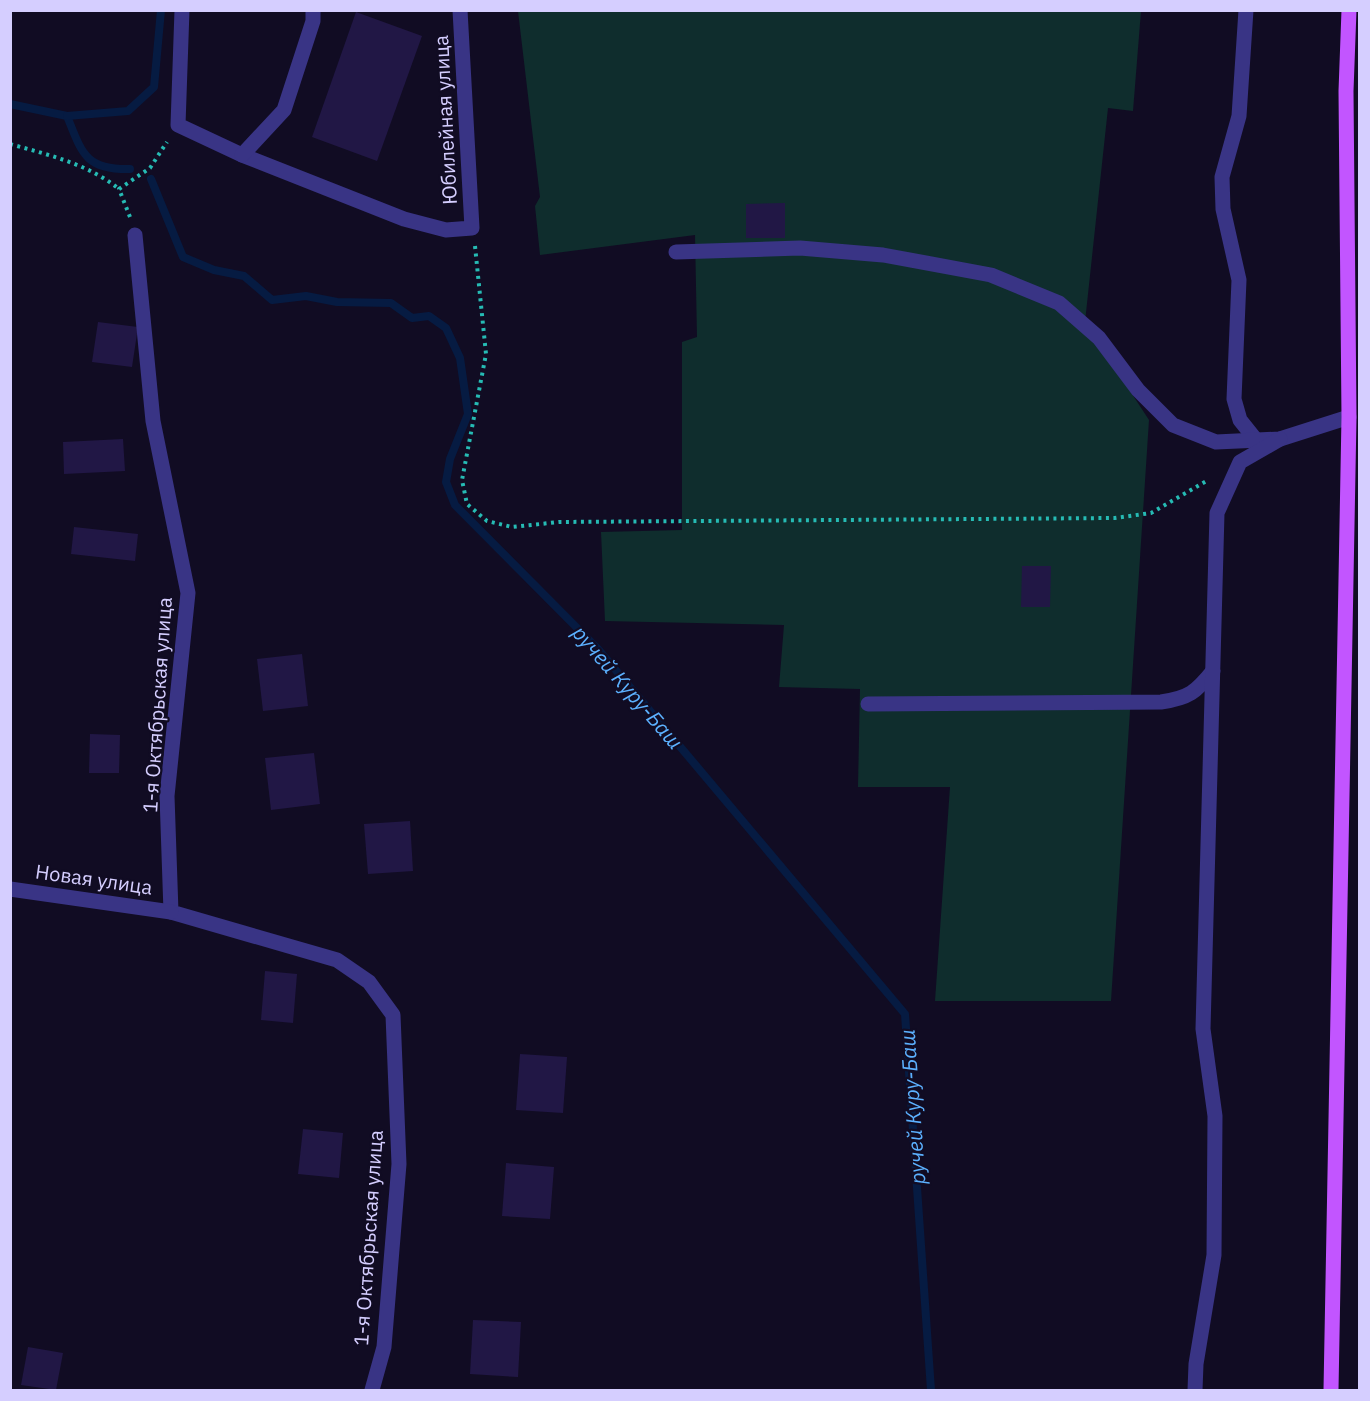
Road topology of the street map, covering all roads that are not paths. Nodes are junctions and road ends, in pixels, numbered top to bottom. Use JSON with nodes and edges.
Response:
{"nodes":[{"id":1,"x":182,"y":10,"type":"edge"},
{"id":2,"x":313,"y":10,"type":"edge"},
{"id":3,"x":460,"y":10,"type":"edge"},
{"id":4,"x":1246,"y":10,"type":"edge"},
{"id":5,"x":1349,"y":10,"type":"edge"},
{"id":6,"x":242,"y":155,"type":"junction"},
{"id":7,"x":135,"y":235,"type":"road end"},
{"id":8,"x":676,"y":252,"type":"dead end"},
{"id":9,"x":1348,"y":417,"type":"junction"},
{"id":10,"x":1280,"y":439,"type":"junction"},
{"id":11,"x":1256,"y":440,"type":"junction"},
{"id":12,"x":1213,"y":671,"type":"junction"},
{"id":13,"x":868,"y":704,"type":"dead end"},
{"id":14,"x":10,"y":889,"type":"edge"},
{"id":15,"x":171,"y":912,"type":"junction"},
{"id":16,"x":372,"y":1390,"type":"edge"},
{"id":17,"x":1195,"y":1390,"type":"edge"},
{"id":18,"x":1331,"y":1390,"type":"edge"}],
"edges":[{"from":1,"to":6,"type":"street"},
{"from":2,"to":6,"type":"street"},
{"from":3,"to":6,"type":"street","name":"Юбилейная улица"},
{"from":4,"to":11,"type":"street"},
{"from":5,"to":9,"type":"main road"},
{"from":7,"to":15,"type":"street","name":"1-я Октябрьская улица"},
{"from":8,"to":11,"type":"street"},
{"from":9,"to":10,"type":"street"},
{"from":9,"to":18,"type":"main road"},
{"from":10,"to":11,"type":"street"},
{"from":10,"to":12,"type":"street"},
{"from":12,"to":13,"type":"street"},
{"from":12,"to":17,"type":"street"},
{"from":14,"to":15,"type":"street","name":"Новая улица"},
{"from":15,"to":16,"type":"street","name":"1-я Октябрьская улица"}]}
